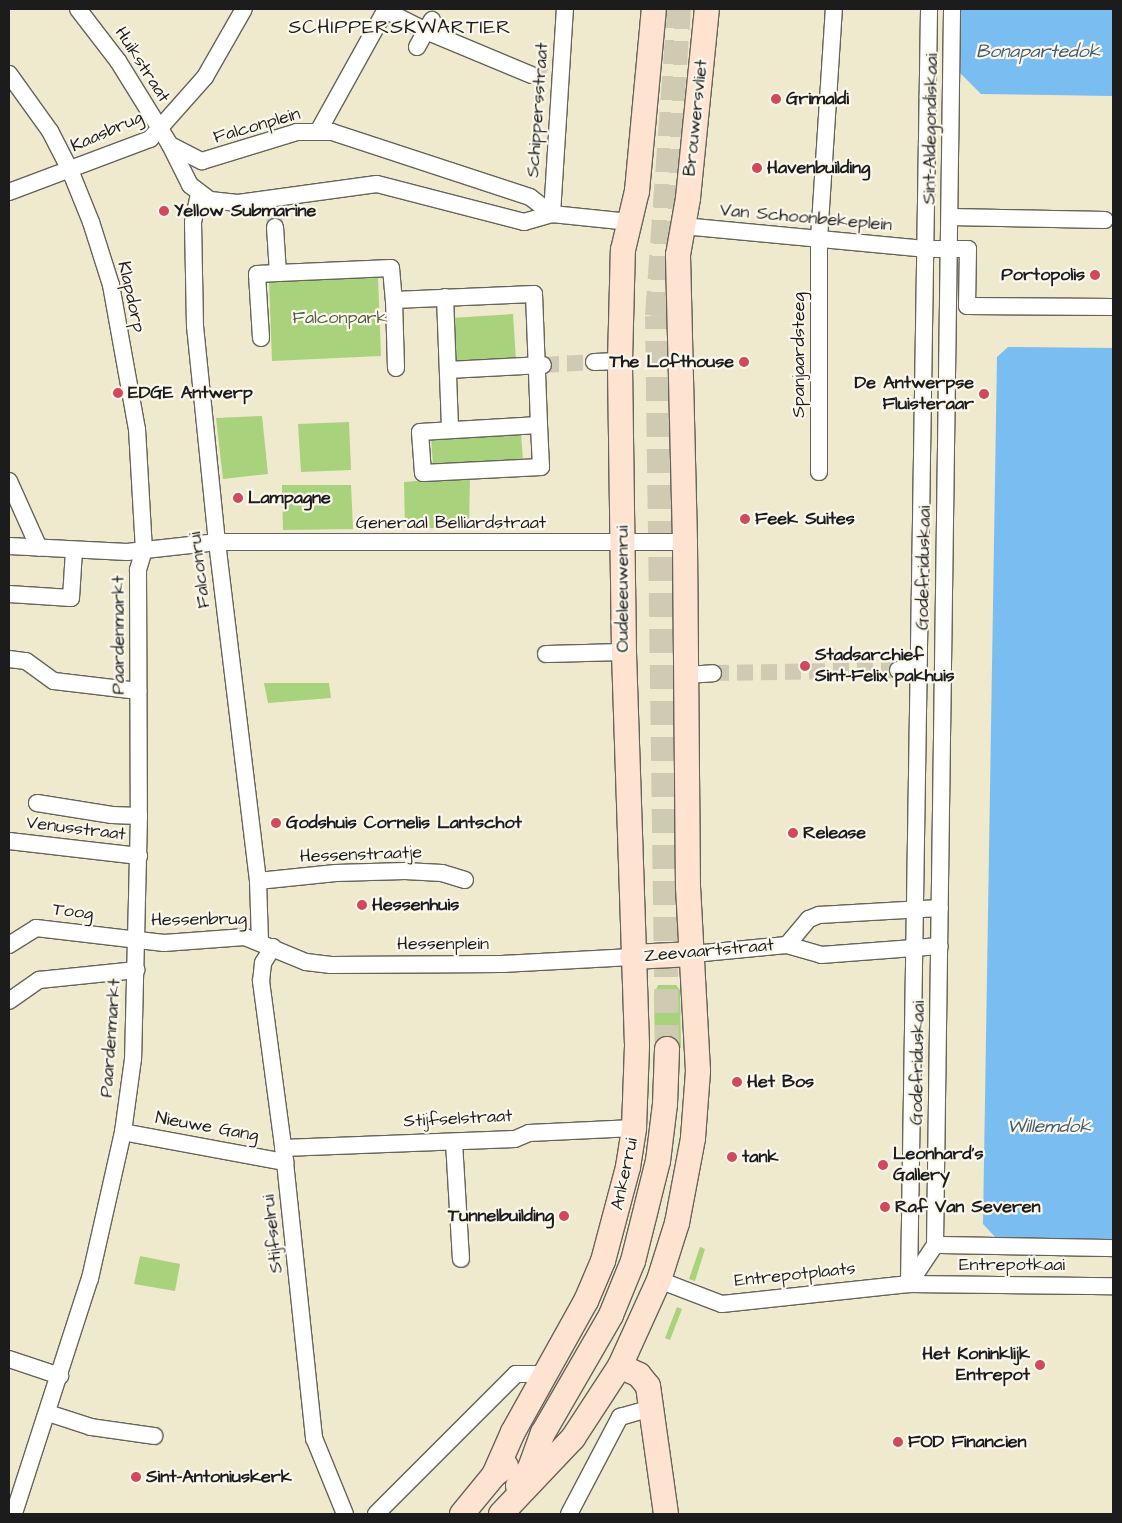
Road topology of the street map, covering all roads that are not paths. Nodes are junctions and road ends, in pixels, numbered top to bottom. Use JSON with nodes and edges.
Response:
{"nodes":[{"id":1,"x":78,"y":9,"type":"edge"},
{"id":2,"x":244,"y":9,"type":"edge"},
{"id":3,"x":385,"y":9,"type":"edge"},
{"id":4,"x":565,"y":9,"type":"edge"},
{"id":5,"x":654,"y":9,"type":"edge"},
{"id":6,"x":707,"y":9,"type":"edge"},
{"id":7,"x":834,"y":9,"type":"edge"},
{"id":8,"x":929,"y":9,"type":"edge"},
{"id":9,"x":952,"y":9,"type":"edge"},
{"id":10,"x":429,"y":25,"type":"junction"},
{"id":11,"x":417,"y":46,"type":"dead end"},
{"id":12,"x":9,"y":74,"type":"edge"},
{"id":13,"x":531,"y":75,"type":"tunnel mouth"},
{"id":14,"x":160,"y":129,"type":"junction"},
{"id":15,"x":319,"y":130,"type":"junction"},
{"id":16,"x":170,"y":145,"type":"junction"},
{"id":17,"x":70,"y":170,"type":"junction"},
{"id":18,"x":9,"y":192,"type":"edge"},
{"id":19,"x":199,"y":194,"type":"junction"},
{"id":20,"x":274,"y":212,"type":"junction"},
{"id":21,"x":552,"y":214,"type":"junction"},
{"id":22,"x":950,"y":217,"type":"junction"},
{"id":23,"x":1105,"y":220,"type":"dead end"},
{"id":24,"x":630,"y":222,"type":"junction"},
{"id":25,"x":683,"y":226,"type":"junction"},
{"id":26,"x":819,"y":239,"type":"junction"},
{"id":27,"x":924,"y":249,"type":"junction"},
{"id":28,"x":949,"y":249,"type":"junction"},
{"id":29,"x":278,"y":273,"type":"junction"},
{"id":30,"x":445,"y":297,"type":"junction"},
{"id":31,"x":394,"y":300,"type":"junction"},
{"id":32,"x":1113,"y":307,"type":"edge"},
{"id":33,"x":261,"y":338,"type":"dead end"},
{"id":34,"x":620,"y":360,"type":"junction"},
{"id":35,"x":594,"y":362,"type":"tunnel mouth"},
{"id":36,"x":540,"y":365,"type":"junction"},
{"id":37,"x":396,"y":368,"type":"dead end"},
{"id":38,"x":448,"y":370,"type":"junction"},
{"id":39,"x":539,"y":425,"type":"junction"},
{"id":40,"x":450,"y":430,"type":"junction"},
{"id":41,"x":819,"y":472,"type":"dead end"},
{"id":42,"x":9,"y":481,"type":"edge"},
{"id":43,"x":217,"y":542,"type":"junction"},
{"id":44,"x":685,"y":542,"type":"junction"},
{"id":45,"x":623,"y":543,"type":"junction"},
{"id":46,"x":9,"y":546,"type":"edge"},
{"id":47,"x":39,"y":548,"type":"junction"},
{"id":48,"x":77,"y":550,"type":"junction"},
{"id":49,"x":144,"y":550,"type":"junction"},
{"id":50,"x":9,"y":594,"type":"edge"},
{"id":51,"x":624,"y":652,"type":"junction"},
{"id":52,"x":546,"y":654,"type":"dead end"},
{"id":53,"x":9,"y":659,"type":"edge"},
{"id":54,"x":898,"y":670,"type":"tunnel mouth"},
{"id":55,"x":919,"y":670,"type":"junction"},
{"id":56,"x":713,"y":674,"type":"tunnel mouth"},
{"id":57,"x":687,"y":675,"type":"junction"},
{"id":58,"x":138,"y":691,"type":"junction"},
{"id":59,"x":37,"y":803,"type":"dead end"},
{"id":60,"x":139,"y":816,"type":"junction"},
{"id":61,"x":9,"y":841,"type":"edge"},
{"id":62,"x":139,"y":856,"type":"junction"},
{"id":63,"x":465,"y":880,"type":"dead end"},
{"id":64,"x":258,"y":881,"type":"junction"},
{"id":65,"x":940,"y":908,"type":"junction"},
{"id":66,"x":915,"y":909,"type":"junction"},
{"id":67,"x":138,"y":941,"type":"junction"},
{"id":68,"x":266,"y":944,"type":"junction"},
{"id":69,"x":9,"y":945,"type":"edge"},
{"id":70,"x":787,"y":945,"type":"junction"},
{"id":71,"x":940,"y":946,"type":"junction"},
{"id":72,"x":914,"y":948,"type":"junction"},
{"id":73,"x":693,"y":954,"type":"junction"},
{"id":74,"x":632,"y":957,"type":"junction"},
{"id":75,"x":136,"y":970,"type":"junction"},
{"id":76,"x":9,"y":1001,"type":"edge"},
{"id":77,"x":667,"y":1049,"type":"tunnel mouth"},
{"id":78,"x":634,"y":1128,"type":"junction"},
{"id":79,"x":123,"y":1132,"type":"junction"},
{"id":80,"x":454,"y":1142,"type":"junction"},
{"id":81,"x":284,"y":1155,"type":"junction"},
{"id":82,"x":935,"y":1245,"type":"junction"},
{"id":83,"x":1113,"y":1248,"type":"edge"},
{"id":84,"x":460,"y":1259,"type":"dead end"},
{"id":85,"x":658,"y":1280,"type":"junction"},
{"id":86,"x":910,"y":1284,"type":"junction"},
{"id":87,"x":1113,"y":1286,"type":"edge"},
{"id":88,"x":9,"y":1359,"type":"edge"},
{"id":89,"x":620,"y":1366,"type":"junction"},
{"id":90,"x":544,"y":1374,"type":"junction"},
{"id":91,"x":60,"y":1376,"type":"junction"},
{"id":92,"x":651,"y":1408,"type":"junction"},
{"id":93,"x":48,"y":1413,"type":"junction"},
{"id":94,"x":543,"y":1433,"type":"junction"},
{"id":95,"x":154,"y":1436,"type":"dead end"},
{"id":96,"x":494,"y":1475,"type":"junction"},
{"id":97,"x":14,"y":1514,"type":"edge"},
{"id":98,"x":346,"y":1514,"type":"edge"},
{"id":99,"x":376,"y":1514,"type":"edge"},
{"id":100,"x":462,"y":1514,"type":"edge"},
{"id":101,"x":501,"y":1514,"type":"edge"},
{"id":102,"x":569,"y":1514,"type":"edge"},
{"id":103,"x":666,"y":1514,"type":"edge"}],
"edges":[{"from":1,"to":14,"type":"street","name":"Huikstraat"},
{"from":2,"to":14,"type":"street","name":"Kaasbrug"},
{"from":3,"to":10,"type":"street"},
{"from":3,"to":15,"type":"street"},
{"from":4,"to":21,"type":"street","name":"Schippersstraat"},
{"from":5,"to":24,"type":"street"},
{"from":6,"to":25,"type":"street","name":"Brouwersvliet"},
{"from":7,"to":26,"type":"street","name":"Spanjaardsteeg"},
{"from":8,"to":27,"type":"street","name":"Sint-Aldegondiskaai"},
{"from":9,"to":22,"type":"street","name":"Sint-Aldegondiskaai"},
{"from":10,"to":11,"type":"street"},
{"from":10,"to":13,"type":"street"},
{"from":12,"to":17,"type":"street","name":"Klapdorp"},
{"from":14,"to":16,"type":"street","name":"Huikstraat"},
{"from":14,"to":17,"type":"street","name":"Kaasbrug"},
{"from":15,"to":16,"type":"street","name":"Falconplein"},
{"from":15,"to":21,"type":"street","name":"Falconplein"},
{"from":16,"to":19,"type":"street"},
{"from":17,"to":18,"type":"street","name":"Kaasbrug"},
{"from":17,"to":49,"type":"street","name":"Klapdorp"},
{"from":19,"to":20,"type":"street"},
{"from":19,"to":43,"type":"street","name":"Falconrui"},
{"from":20,"to":21,"type":"street"},
{"from":20,"to":29,"type":"street"},
{"from":21,"to":24,"type":"street"},
{"from":22,"to":23,"type":"street"},
{"from":22,"to":28,"type":"street","name":"Sint-Aldegondiskaai"},
{"from":24,"to":34,"type":"street","name":"Oudeleeuwenrui"},
{"from":25,"to":26,"type":"street","name":"Van Schoonbekeplein"},
{"from":25,"to":44,"type":"street"},
{"from":26,"to":27,"type":"street","name":"Van Schoonbekeplein"},
{"from":26,"to":41,"type":"street","name":"Spanjaardsteeg"},
{"from":27,"to":28,"type":"street","name":"Van Schoonbekeplein"},
{"from":27,"to":55,"type":"street","name":"Godefriduskaai"},
{"from":28,"to":32,"type":"street","name":"Van Schoonbekeplein"},
{"from":28,"to":65,"type":"street","name":"Godefriduskaai"},
{"from":29,"to":31,"type":"street"},
{"from":29,"to":33,"type":"street"},
{"from":30,"to":31,"type":"street"},
{"from":30,"to":36,"type":"street"},
{"from":30,"to":38,"type":"street"},
{"from":31,"to":37,"type":"street"},
{"from":34,"to":35,"type":"street"},
{"from":34,"to":45,"type":"street","name":"Oudeleeuwenrui"},
{"from":36,"to":38,"type":"street"},
{"from":36,"to":39,"type":"street"},
{"from":38,"to":40,"type":"street"},
{"from":39,"to":40,"type":"street"},
{"from":39,"to":40,"type":"street"},
{"from":42,"to":47,"type":"street"},
{"from":43,"to":45,"type":"street","name":"Generaal Belliardstraat"},
{"from":43,"to":49,"type":"street","name":"Generaal Belliardstraat"},
{"from":43,"to":64,"type":"street","name":"Falconrui"},
{"from":44,"to":45,"type":"street","name":"Generaal Belliardstraat"},
{"from":44,"to":57,"type":"street"},
{"from":45,"to":51,"type":"street","name":"Oudeleeuwenrui"},
{"from":46,"to":47,"type":"street","name":"Generaal Belliardstraat"},
{"from":47,"to":48,"type":"street","name":"Generaal Belliardstraat"},
{"from":48,"to":49,"type":"street","name":"Generaal Belliardstraat"},
{"from":48,"to":50,"type":"street"},
{"from":49,"to":58,"type":"street","name":"Paardenmarkt"},
{"from":51,"to":52,"type":"street"},
{"from":51,"to":74,"type":"street","name":"Oudeleeuwenrui"},
{"from":53,"to":58,"type":"street"},
{"from":54,"to":55,"type":"street"},
{"from":55,"to":66,"type":"street","name":"Godefriduskaai"},
{"from":56,"to":57,"type":"street"},
{"from":57,"to":73,"type":"street"},
{"from":58,"to":60,"type":"street","name":"Paardenmarkt"},
{"from":59,"to":60,"type":"street"},
{"from":60,"to":62,"type":"street","name":"Paardenmarkt"},
{"from":61,"to":62,"type":"street","name":"Venusstraat"},
{"from":62,"to":67,"type":"street","name":"Paardenmarkt"},
{"from":63,"to":64,"type":"street","name":"Hessenstraatje"},
{"from":64,"to":68,"type":"street","name":"Falconrui"},
{"from":65,"to":66,"type":"street","name":"Zeevaartstraat"},
{"from":65,"to":71,"type":"street","name":"Godefriduskaai"},
{"from":66,"to":70,"type":"street","name":"Zeevaartstraat"},
{"from":66,"to":72,"type":"street","name":"Godefriduskaai"},
{"from":67,"to":68,"type":"street","name":"Hessenbrug"},
{"from":67,"to":69,"type":"street","name":"Toog"},
{"from":67,"to":75,"type":"street","name":"Paardenmarkt"},
{"from":68,"to":74,"type":"street","name":"Hessenplein"},
{"from":68,"to":81,"type":"street","name":"Stijfselrui"},
{"from":70,"to":72,"type":"street","name":"Zeevaartstraat"},
{"from":70,"to":73,"type":"street","name":"Zeevaartstraat"},
{"from":71,"to":72,"type":"street","name":"Zeevaartstraat"},
{"from":71,"to":82,"type":"street","name":"Godefriduskaai"},
{"from":72,"to":86,"type":"street","name":"Godefriduskaai"},
{"from":73,"to":74,"type":"street","name":"Zeevaartstraat"},
{"from":73,"to":85,"type":"street"},
{"from":74,"to":78,"type":"street","name":"Ankerrui"},
{"from":75,"to":76,"type":"street"},
{"from":75,"to":79,"type":"street","name":"Paardenmarkt"},
{"from":77,"to":94,"type":"street","name":"Ankerrui"},
{"from":78,"to":80,"type":"street","name":"Stijfselstraat"},
{"from":78,"to":90,"type":"street","name":"Ankerrui"},
{"from":79,"to":81,"type":"street","name":"Nieuwe Gang"},
{"from":79,"to":91,"type":"street","name":"Paardenmarkt"},
{"from":80,"to":81,"type":"street","name":"Stijfselstraat"},
{"from":80,"to":84,"type":"street"},
{"from":81,"to":98,"type":"street","name":"Stijfselrui"},
{"from":82,"to":83,"type":"street","name":"Entrepotkaai"},
{"from":82,"to":86,"type":"street"},
{"from":85,"to":86,"type":"street","name":"Entrepotplaats"},
{"from":85,"to":89,"type":"street"},
{"from":86,"to":87,"type":"street","name":"Entrepotkaai"},
{"from":88,"to":91,"type":"street"},
{"from":89,"to":92,"type":"street"},
{"from":89,"to":101,"type":"street"},
{"from":90,"to":96,"type":"street","name":"Ankerrui"},
{"from":90,"to":99,"type":"street"},
{"from":91,"to":93,"type":"street","name":"Paardenmarkt"},
{"from":92,"to":102,"type":"street"},
{"from":92,"to":103,"type":"street"},
{"from":93,"to":95,"type":"street"},
{"from":93,"to":97,"type":"street","name":"Paardenmarkt"},
{"from":94,"to":96,"type":"street","name":"Ankerrui"},
{"from":94,"to":101,"type":"street","name":"Ankerrui"},
{"from":96,"to":100,"type":"street","name":"Ankerrui"}]}
